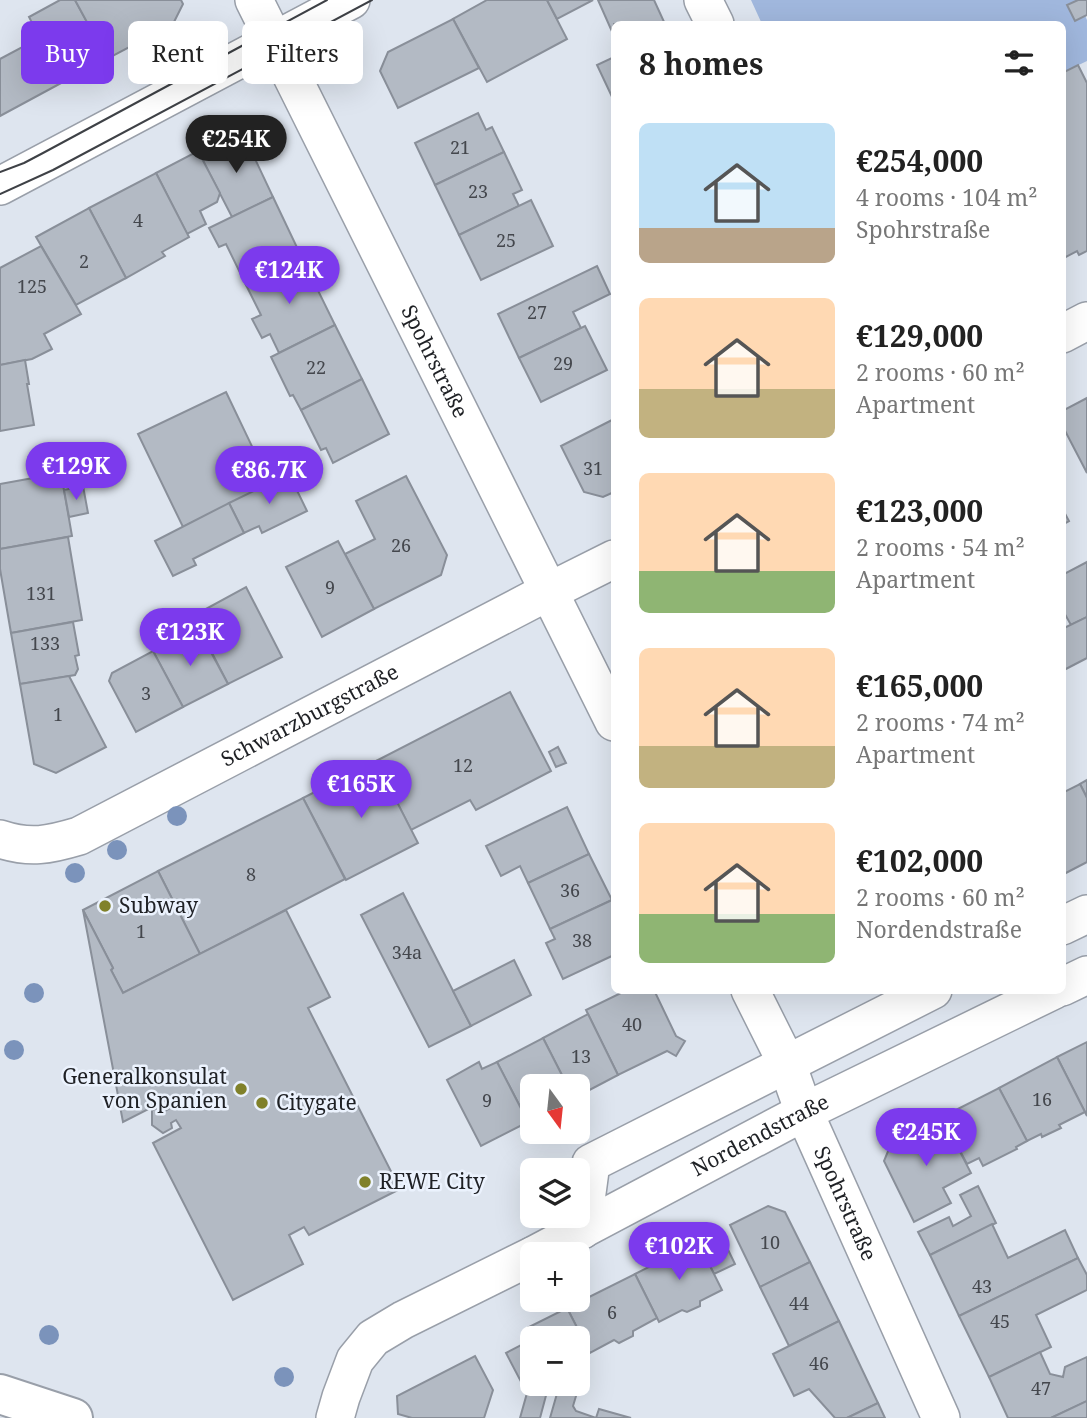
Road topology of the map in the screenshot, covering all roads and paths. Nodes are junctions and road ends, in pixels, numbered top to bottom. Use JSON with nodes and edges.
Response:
{"nodes":[{"id":1,"x":254,"y":0,"type":"edge"},
{"id":2,"x":351,"y":0,"type":"edge"},
{"id":3,"x":703,"y":0,"type":"edge"},
{"id":4,"x":264,"y":21,"type":"edge"},
{"id":5,"x":311,"y":21,"type":"edge"},
{"id":6,"x":714,"y":21,"type":"edge"},
{"id":7,"x":242,"y":58,"type":"edge"},
{"id":8,"x":295,"y":84,"type":"edge"},
{"id":9,"x":0,"y":186,"type":"edge"},
{"id":10,"x":1087,"y":321,"type":"edge"},
{"id":11,"x":1066,"y":332,"type":"edge"},
{"id":12,"x":611,"y":561,"type":"edge"},
{"id":13,"x":549,"y":592,"type":"junction"},
{"id":14,"x":611,"y":716,"type":"edge"},
{"id":15,"x":0,"y":839,"type":"edge"},
{"id":16,"x":1087,"y":914,"type":"edge"},
{"id":17,"x":1066,"y":924,"type":"edge"},
{"id":18,"x":1087,"y":975,"type":"edge"},
{"id":19,"x":1066,"y":985,"type":"edge"},
{"id":20,"x":752,"y":994,"type":"edge"},
{"id":21,"x":925,"y":994,"type":"edge"},
{"id":22,"x":1046,"y":994,"type":"edge"},
{"id":23,"x":787,"y":1064,"type":"junction"},
{"id":24,"x":804,"y":1112,"type":"junction"},
{"id":25,"x":582,"y":1230,"type":"junction"},
{"id":26,"x":558,"y":1242,"type":"edge"},
{"id":27,"x":520,"y":1262,"type":"edge"},
{"id":28,"x":0,"y":1394,"type":"edge"},
{"id":29,"x":73,"y":1418,"type":"edge"},
{"id":30,"x":335,"y":1418,"type":"edge"},
{"id":31,"x":941,"y":1418,"type":"edge"}],
"edges":[{"from":1,"to":4,"type":"street","name":"Spohrstraße"},
{"from":2,"to":5,"type":"street"},
{"from":3,"to":6,"type":"street"},
{"from":7,"to":9,"type":"street"},
{"from":8,"to":13,"type":"street","name":"Spohrstraße"},
{"from":10,"to":11,"type":"street"},
{"from":12,"to":13,"type":"street","name":"Schwarzburgstraße"},
{"from":13,"to":14,"type":"street","name":"Spohrstraße"},
{"from":13,"to":15,"type":"street","name":"Schwarzburgstraße"},
{"from":16,"to":17,"type":"street"},
{"from":18,"to":19,"type":"street"},
{"from":20,"to":23,"type":"street","name":"Spohrstraße"},
{"from":21,"to":23,"type":"street"},
{"from":22,"to":24,"type":"street","name":"Nordendstraße"},
{"from":23,"to":24,"type":"street","name":"Spohrstraße"},
{"from":23,"to":25,"type":"street"},
{"from":24,"to":25,"type":"street","name":"Nordendstraße"},
{"from":24,"to":31,"type":"street","name":"Spohrstraße"},
{"from":25,"to":26,"type":"street","name":"Nordendstraße"},
{"from":27,"to":30,"type":"street","name":"Nordendstraße"},
{"from":28,"to":29,"type":"main road"}]}
